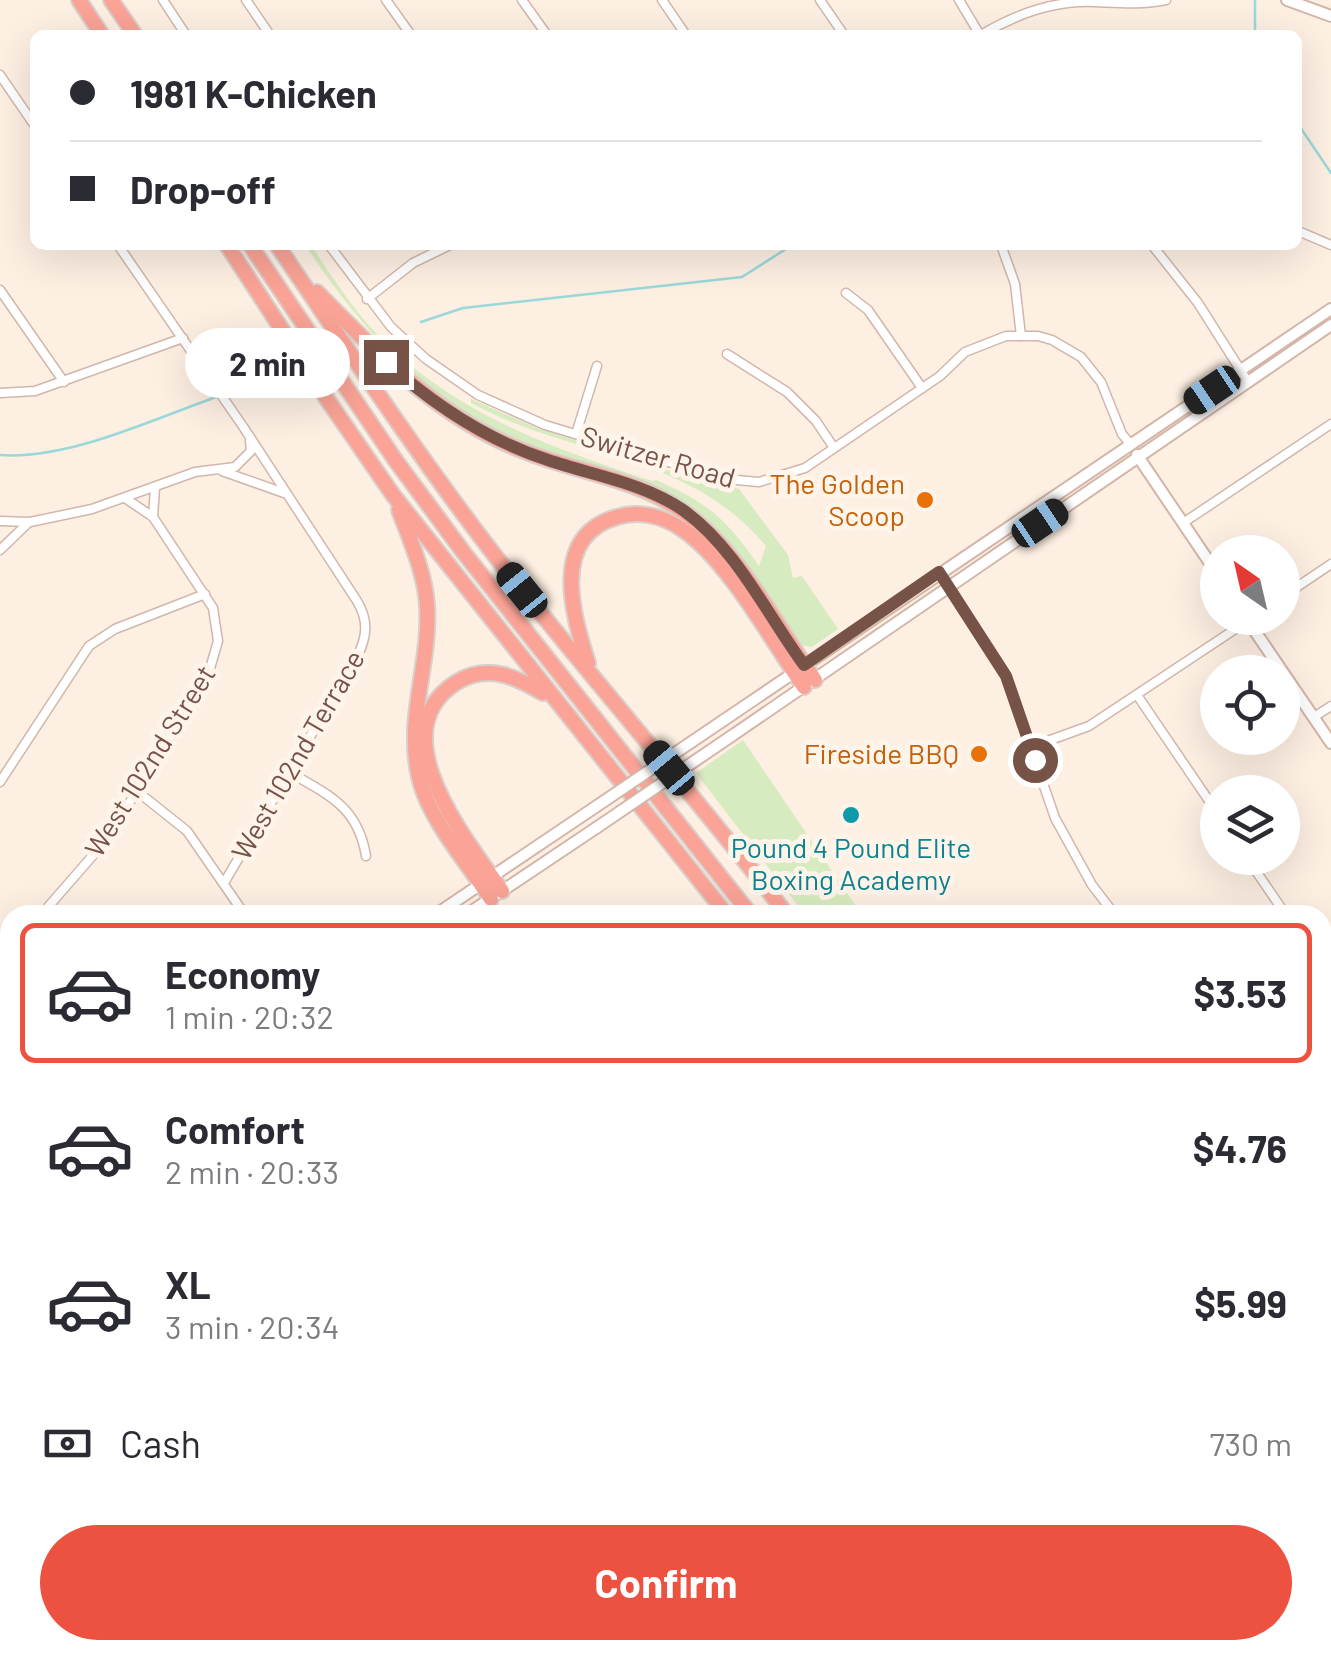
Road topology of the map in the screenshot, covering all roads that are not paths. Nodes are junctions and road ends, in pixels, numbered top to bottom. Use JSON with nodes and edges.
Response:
{"nodes":[{"id":1,"x":79,"y":0,"type":"edge"},
{"id":2,"x":111,"y":0,"type":"edge"},
{"id":3,"x":163,"y":0,"type":"edge"},
{"id":4,"x":246,"y":0,"type":"edge"},
{"id":5,"x":386,"y":0,"type":"edge"},
{"id":6,"x":522,"y":0,"type":"edge"},
{"id":7,"x":662,"y":0,"type":"edge"},
{"id":8,"x":820,"y":0,"type":"edge"},
{"id":9,"x":958,"y":0,"type":"edge"},
{"id":10,"x":1166,"y":0,"type":"edge"},
{"id":11,"x":1287,"y":0,"type":"edge"},
{"id":12,"x":1331,"y":16,"type":"edge"},
{"id":13,"x":99,"y":30,"type":"edge"},
{"id":14,"x":132,"y":30,"type":"edge"},
{"id":15,"x":183,"y":30,"type":"edge"},
{"id":16,"x":267,"y":30,"type":"edge"},
{"id":17,"x":407,"y":30,"type":"edge"},
{"id":18,"x":543,"y":30,"type":"edge"},
{"id":19,"x":683,"y":30,"type":"edge"},
{"id":20,"x":841,"y":30,"type":"edge"},
{"id":21,"x":977,"y":30,"type":"edge"},
{"id":22,"x":990,"y":30,"type":"edge"},
{"id":23,"x":0,"y":74,"type":"edge"},
{"id":24,"x":30,"y":119,"type":"edge"},
{"id":25,"x":1302,"y":233,"type":"edge"},
{"id":26,"x":1331,"y":245,"type":"edge"},
{"id":27,"x":122,"y":250,"type":"edge"},
{"id":28,"x":231,"y":250,"type":"edge"},
{"id":29,"x":253,"y":250,"type":"edge"},
{"id":30,"x":280,"y":250,"type":"edge"},
{"id":31,"x":333,"y":250,"type":"edge"},
{"id":32,"x":429,"y":250,"type":"edge"},
{"id":33,"x":1003,"y":250,"type":"edge"},
{"id":34,"x":1156,"y":250,"type":"edge"},
{"id":35,"x":293,"y":268,"type":"junction"},
{"id":36,"x":0,"y":290,"type":"edge"},
{"id":37,"x":846,"y":292,"type":"dead end"},
{"id":38,"x":367,"y":299,"type":"junction"},
{"id":39,"x":1331,"y":309,"type":"edge"},
{"id":40,"x":1331,"y":325,"type":"edge"},
{"id":41,"x":1021,"y":336,"type":"junction"},
{"id":42,"x":184,"y":338,"type":"junction"},
{"id":43,"x":726,"y":354,"type":"dead end"},
{"id":44,"x":597,"y":366,"type":"dead end"},
{"id":45,"x":1240,"y":371,"type":"junction"},
{"id":46,"x":64,"y":382,"type":"junction"},
{"id":47,"x":1248,"y":382,"type":"junction"},
{"id":48,"x":922,"y":388,"type":"junction"},
{"id":49,"x":0,"y":393,"type":"edge"},
{"id":50,"x":1331,"y":424,"type":"edge"},
{"id":51,"x":576,"y":434,"type":"junction"},
{"id":52,"x":250,"y":437,"type":"junction"},
{"id":53,"x":1131,"y":446,"type":"junction"},
{"id":54,"x":834,"y":448,"type":"junction"},
{"id":55,"x":1138,"y":457,"type":"junction"},
{"id":56,"x":222,"y":471,"type":"junction"},
{"id":57,"x":154,"y":488,"type":"junction"},
{"id":58,"x":284,"y":493,"type":"junction"},
{"id":59,"x":393,"y":495,"type":"junction"},
{"id":60,"x":124,"y":498,"type":"junction"},
{"id":61,"x":153,"y":517,"type":"junction"},
{"id":62,"x":0,"y":521,"type":"edge"},
{"id":63,"x":30,"y":522,"type":"junction"},
{"id":64,"x":1183,"y":523,"type":"junction"},
{"id":65,"x":1200,"y":548,"type":"edge"},
{"id":66,"x":0,"y":550,"type":"edge"},
{"id":67,"x":1331,"y":564,"type":"edge"},
{"id":68,"x":939,"y":572,"type":"junction"},
{"id":69,"x":1300,"y":584,"type":"edge"},
{"id":70,"x":950,"y":588,"type":"junction"},
{"id":71,"x":205,"y":594,"type":"junction"},
{"id":72,"x":1223,"y":635,"type":"edge"},
{"id":73,"x":1259,"y":635,"type":"edge"},
{"id":74,"x":799,"y":669,"type":"junction"},
{"id":75,"x":591,"y":674,"type":"junction"},
{"id":76,"x":809,"y":684,"type":"junction"},
{"id":77,"x":1137,"y":695,"type":"junction"},
{"id":78,"x":554,"y":699,"type":"junction"},
{"id":79,"x":1331,"y":706,"type":"edge"},
{"id":80,"x":1314,"y":717,"type":"junction"},
{"id":81,"x":1331,"y":743,"type":"edge"},
{"id":82,"x":1031,"y":746,"type":"junction"},
{"id":83,"x":290,"y":772,"type":"junction"},
{"id":84,"x":0,"y":782,"type":"edge"},
{"id":85,"x":1200,"y":788,"type":"edge"},
{"id":86,"x":138,"y":792,"type":"junction"},
{"id":87,"x":366,"y":856,"type":"dead end"},
{"id":88,"x":1259,"y":875,"type":"edge"},
{"id":89,"x":701,"y":879,"type":"junction"},
{"id":90,"x":486,"y":881,"type":"junction"},
{"id":91,"x":224,"y":884,"type":"junction"},
{"id":92,"x":496,"y":895,"type":"junction"},
{"id":93,"x":50,"y":905,"type":"edge"},
{"id":94,"x":238,"y":905,"type":"edge"},
{"id":95,"x":450,"y":905,"type":"edge"},
{"id":96,"x":481,"y":905,"type":"edge"},
{"id":97,"x":713,"y":905,"type":"edge"},
{"id":98,"x":720,"y":905,"type":"edge"},
{"id":99,"x":743,"y":905,"type":"edge"},
{"id":100,"x":779,"y":905,"type":"edge"},
{"id":101,"x":1107,"y":905,"type":"edge"},
{"id":102,"x":1279,"y":905,"type":"edge"}],
"edges":[{"from":1,"to":13,"type":"highway"},
{"from":2,"to":14,"type":"highway"},
{"from":3,"to":15,"type":"street"},
{"from":4,"to":16,"type":"street"},
{"from":5,"to":17,"type":"street"},
{"from":6,"to":18,"type":"street"},
{"from":7,"to":19,"type":"street"},
{"from":8,"to":20,"type":"street"},
{"from":9,"to":21,"type":"street"},
{"from":10,"to":22,"type":"street"},
{"from":11,"to":12,"type":"main road"},
{"from":23,"to":24,"type":"street"},
{"from":25,"to":26,"type":"street"},
{"from":27,"to":42,"type":"street"},
{"from":28,"to":59,"type":"highway"},
{"from":29,"to":99,"type":"highway"},
{"from":30,"to":35,"type":"highway"},
{"from":31,"to":38,"type":"street","name":"Switzer Road"},
{"from":32,"to":38,"type":"street"},
{"from":33,"to":41,"type":"street"},
{"from":34,"to":45,"type":"street"},
{"from":35,"to":74,"type":"highway"},
{"from":35,"to":75,"type":"highway"},
{"from":36,"to":46,"type":"street"},
{"from":37,"to":48,"type":"street"},
{"from":38,"to":51,"type":"street","name":"Switzer Road"},
{"from":39,"to":45,"type":"main road"},
{"from":40,"to":47,"type":"main road"},
{"from":41,"to":48,"type":"street","name":"Switzer Road"},
{"from":41,"to":53,"type":"street"},
{"from":42,"to":46,"type":"street"},
{"from":42,"to":52,"type":"street"},
{"from":43,"to":54,"type":"street"},
{"from":44,"to":51,"type":"street"},
{"from":45,"to":47,"type":"street"},
{"from":45,"to":53,"type":"main road"},
{"from":46,"to":49,"type":"street"},
{"from":47,"to":55,"type":"main road"},
{"from":48,"to":54,"type":"street","name":"Switzer Road"},
{"from":50,"to":64,"type":"street"},
{"from":51,"to":54,"type":"street","name":"Switzer Road"},
{"from":52,"to":56,"type":"street"},
{"from":52,"to":58,"type":"street"},
{"from":53,"to":55,"type":"main road"},
{"from":53,"to":68,"type":"main road"},
{"from":55,"to":64,"type":"main road"},
{"from":55,"to":70,"type":"main road"},
{"from":56,"to":57,"type":"street"},
{"from":56,"to":58,"type":"street"},
{"from":57,"to":60,"type":"street"},
{"from":57,"to":61,"type":"street"},
{"from":58,"to":83,"type":"street","name":"West 102nd Terrace"},
{"from":59,"to":78,"type":"highway"},
{"from":59,"to":90,"type":"highway"},
{"from":60,"to":61,"type":"street"},
{"from":60,"to":63,"type":"street"},
{"from":61,"to":71,"type":"street"},
{"from":62,"to":63,"type":"street"},
{"from":63,"to":66,"type":"street"},
{"from":64,"to":65,"type":"main road"},
{"from":67,"to":69,"type":"street"},
{"from":68,"to":70,"type":"street"},
{"from":68,"to":74,"type":"main road"},
{"from":70,"to":76,"type":"main road"},
{"from":70,"to":82,"type":"street"},
{"from":71,"to":84,"type":"street"},
{"from":71,"to":86,"type":"street","name":"West 102nd Street"},
{"from":72,"to":77,"type":"street"},
{"from":73,"to":80,"type":"main road"},
{"from":74,"to":75,"type":"highway"},
{"from":74,"to":76,"type":"highway"},
{"from":74,"to":90,"type":"main road","bridge":true},
{"from":75,"to":100,"type":"highway"},
{"from":76,"to":92,"type":"main road","bridge":true},
{"from":77,"to":82,"type":"street"},
{"from":77,"to":85,"type":"street"},
{"from":78,"to":89,"type":"highway"},
{"from":78,"to":90,"type":"highway"},
{"from":79,"to":80,"type":"street"},
{"from":80,"to":81,"type":"main road"},
{"from":82,"to":101,"type":"street"},
{"from":83,"to":87,"type":"street"},
{"from":83,"to":91,"type":"street","name":"West 102nd Terrace"},
{"from":86,"to":91,"type":"street"},
{"from":86,"to":93,"type":"street","name":"West 102nd Street"},
{"from":88,"to":102,"type":"street"},
{"from":89,"to":97,"type":"highway"},
{"from":89,"to":98,"type":"highway"},
{"from":90,"to":92,"type":"highway"},
{"from":90,"to":95,"type":"main road"},
{"from":91,"to":94,"type":"street"},
{"from":92,"to":96,"type":"main road"}]}
